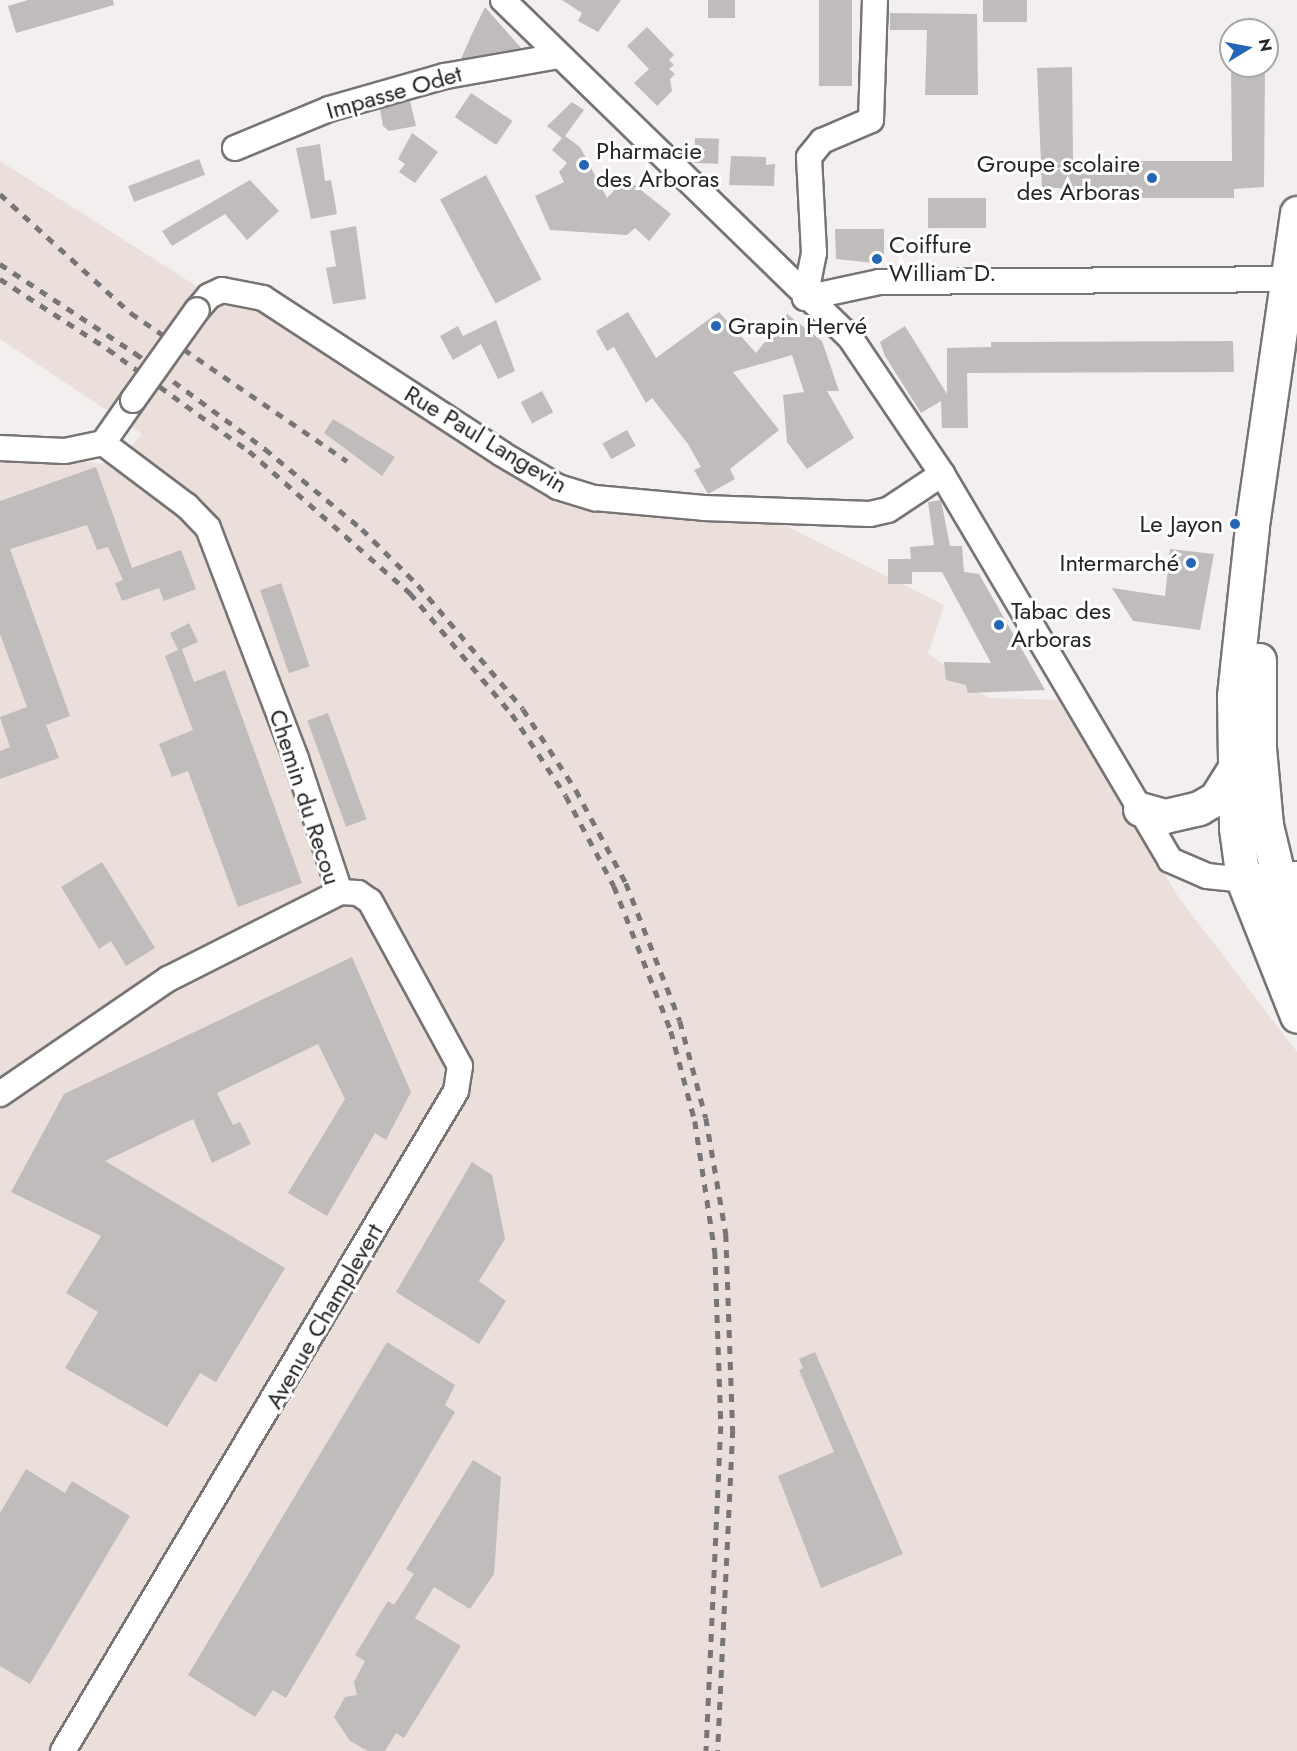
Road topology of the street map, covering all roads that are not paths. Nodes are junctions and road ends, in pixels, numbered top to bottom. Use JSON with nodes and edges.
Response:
{"nodes":[{"id":1,"x":503,"y":0,"type":"edge"},
{"id":2,"x":875,"y":0,"type":"edge"},
{"id":3,"x":558,"y":56,"type":"junction"},
{"id":4,"x":236,"y":148,"type":"dead end"},
{"id":5,"x":1297,"y":213,"type":"edge"},
{"id":6,"x":1292,"y":278,"type":"edge"},
{"id":7,"x":805,"y":298,"type":"junction"},
{"id":8,"x":1297,"y":374,"type":"edge"},
{"id":9,"x":103,"y":443,"type":"junction"},
{"id":10,"x":0,"y":448,"type":"edge"},
{"id":11,"x":942,"y":474,"type":"junction"},
{"id":12,"x":1235,"y":767,"type":"junction"},
{"id":13,"x":1140,"y":809,"type":"junction"},
{"id":14,"x":1286,"y":878,"type":"edge"},
{"id":15,"x":1243,"y":880,"type":"junction"},
{"id":16,"x":340,"y":892,"type":"junction"},
{"id":17,"x":1297,"y":954,"type":"edge"},
{"id":18,"x":1297,"y":1017,"type":"edge"},
{"id":19,"x":0,"y":1094,"type":"edge"},
{"id":20,"x":63,"y":1751,"type":"edge"}],
"edges":[{"from":1,"to":3,"type":"street"},
{"from":2,"to":7,"type":"street"},
{"from":3,"to":4,"type":"street","name":"Impasse Odet"},
{"from":3,"to":7,"type":"street"},
{"from":5,"to":6,"type":"main road"},
{"from":6,"to":7,"type":"street"},
{"from":6,"to":12,"type":"main road"},
{"from":7,"to":11,"type":"street"},
{"from":8,"to":14,"type":"main road"},
{"from":9,"to":10,"type":"street"},
{"from":9,"to":11,"type":"street","name":"Rue Paul Langevin","bridge":true},
{"from":9,"to":16,"type":"street","name":"Chemin du Recou"},
{"from":11,"to":13,"type":"street"},
{"from":12,"to":13,"type":"main road"},
{"from":12,"to":15,"type":"main road"},
{"from":13,"to":15,"type":"street"},
{"from":14,"to":15,"type":"street"},
{"from":14,"to":17,"type":"main road"},
{"from":15,"to":18,"type":"main road"},
{"from":16,"to":19,"type":"street","name":"Chemin du Recou"},
{"from":16,"to":20,"type":"street","name":"Avenue Champlevert"}]}
